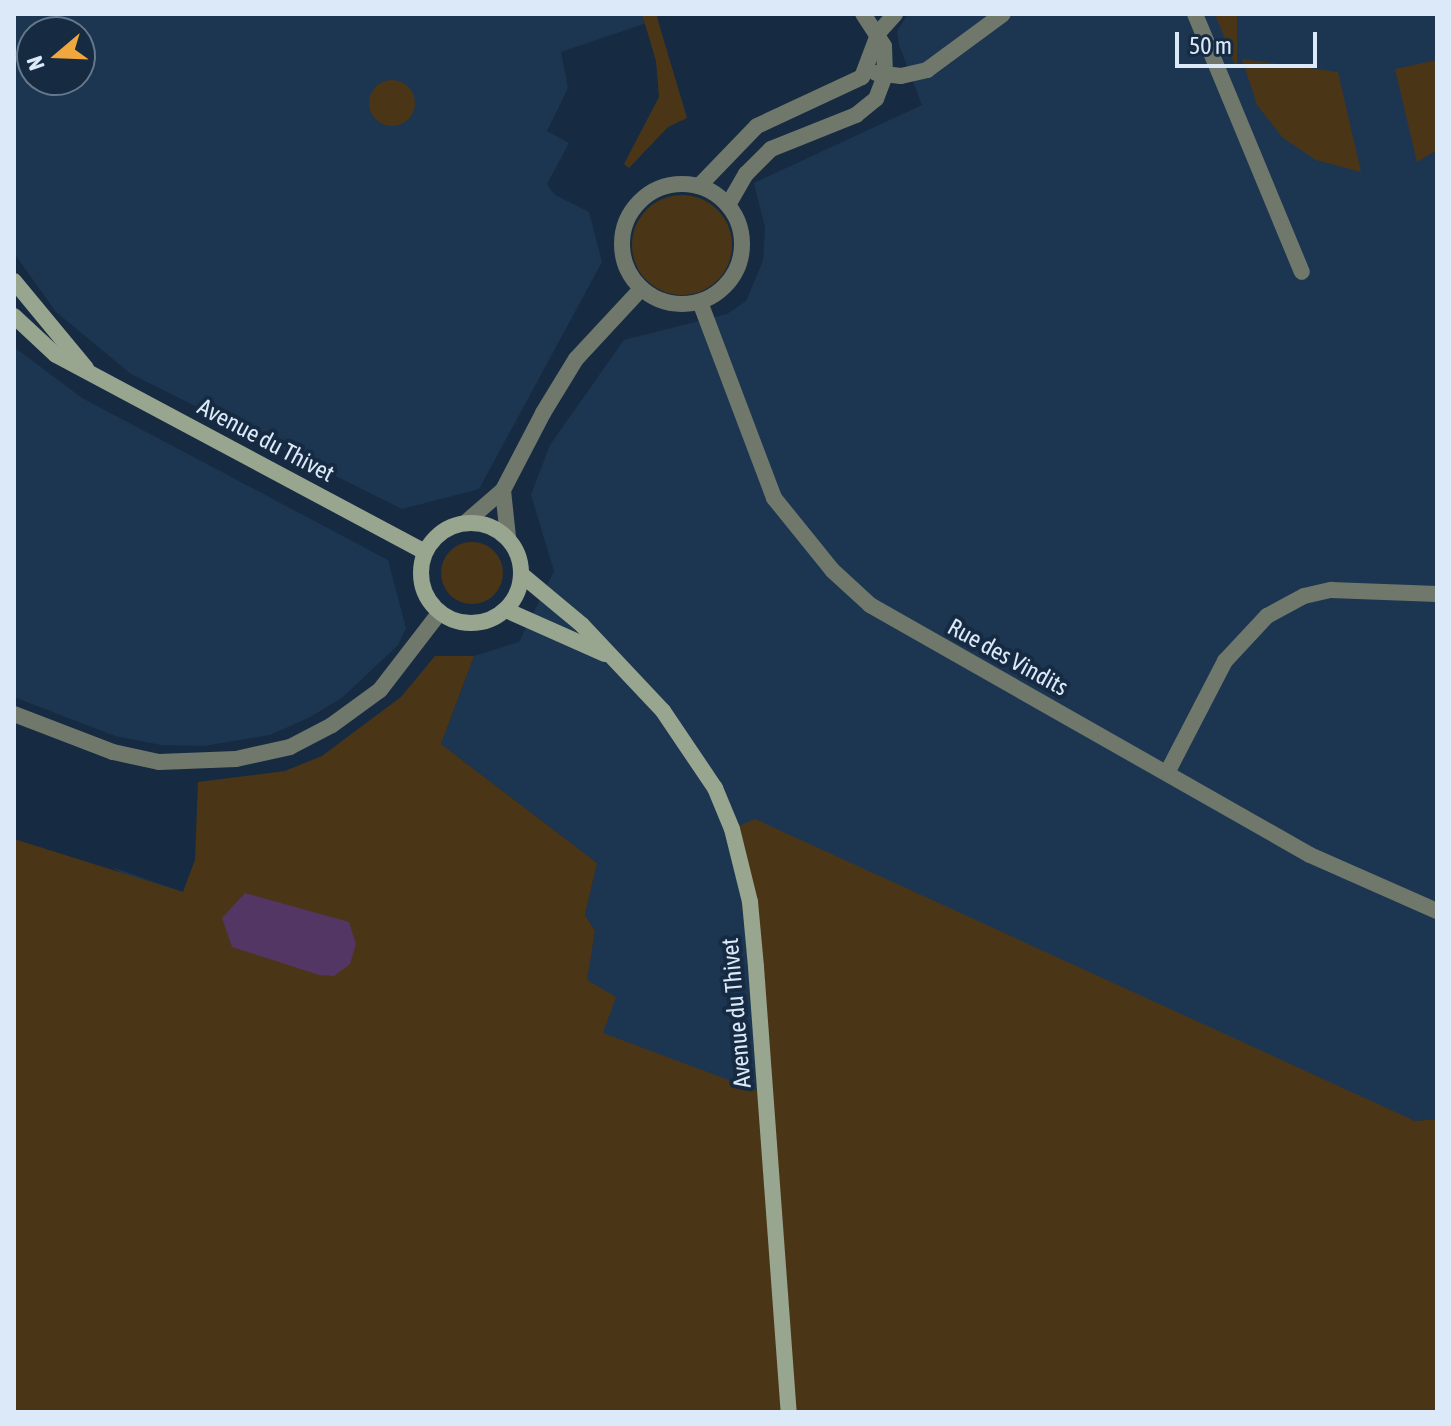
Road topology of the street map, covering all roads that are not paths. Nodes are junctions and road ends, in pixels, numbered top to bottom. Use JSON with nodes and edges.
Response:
{"nodes":[{"id":1,"x":863,"y":14,"type":"edge"},
{"id":2,"x":895,"y":14,"type":"edge"},
{"id":3,"x":1003,"y":14,"type":"edge"},
{"id":4,"x":1195,"y":14,"type":"edge"},
{"id":5,"x":879,"y":32,"type":"junction"},
{"id":6,"x":867,"y":72,"type":"junction"},
{"id":7,"x":885,"y":75,"type":"junction"},
{"id":8,"x":699,"y":186,"type":"junction"},
{"id":9,"x":728,"y":205,"type":"junction"},
{"id":10,"x":1302,"y":272,"type":"dead end"},
{"id":11,"x":14,"y":281,"type":"edge"},
{"id":12,"x":641,"y":289,"type":"junction"},
{"id":13,"x":700,"y":302,"type":"junction"},
{"id":14,"x":14,"y":316,"type":"edge"},
{"id":15,"x":86,"y":368,"type":"junction"},
{"id":16,"x":503,"y":490,"type":"junction"},
{"id":17,"x":465,"y":523,"type":"junction"},
{"id":18,"x":508,"y":537,"type":"junction"},
{"id":19,"x":425,"y":552,"type":"junction"},
{"id":20,"x":522,"y":575,"type":"junction"},
{"id":21,"x":1437,"y":594,"type":"edge"},
{"id":22,"x":506,"y":610,"type":"junction"},
{"id":23,"x":440,"y":612,"type":"junction"},
{"id":24,"x":605,"y":654,"type":"junction"},
{"id":25,"x":14,"y":714,"type":"edge"},
{"id":26,"x":1168,"y":771,"type":"junction"},
{"id":27,"x":1437,"y":911,"type":"edge"},
{"id":28,"x":789,"y":1412,"type":"edge"}],
"edges":[{"from":1,"to":5,"type":"street"},
{"from":2,"to":5,"type":"street"},
{"from":3,"to":7,"type":"street"},
{"from":4,"to":10,"type":"street"},
{"from":5,"to":6,"type":"street"},
{"from":5,"to":7,"type":"street"},
{"from":6,"to":7,"type":"street"},
{"from":6,"to":8,"type":"street"},
{"from":7,"to":9,"type":"street"},
{"from":8,"to":9,"type":"street"},
{"from":8,"to":12,"type":"street"},
{"from":9,"to":13,"type":"street"},
{"from":11,"to":15,"type":"main road","name":"Avenue du Thivet"},
{"from":12,"to":13,"type":"street"},
{"from":12,"to":16,"type":"street"},
{"from":13,"to":26,"type":"street","name":"Rue des Vindits"},
{"from":14,"to":15,"type":"main road","name":"Avenue du Thivet"},
{"from":15,"to":19,"type":"main road","name":"Avenue du Thivet"},
{"from":16,"to":17,"type":"street"},
{"from":16,"to":18,"type":"street"},
{"from":17,"to":18,"type":"main road"},
{"from":17,"to":19,"type":"main road"},
{"from":18,"to":20,"type":"main road"},
{"from":19,"to":23,"type":"main road"},
{"from":20,"to":22,"type":"main road"},
{"from":20,"to":24,"type":"main road","name":"Avenue du Thivet"},
{"from":21,"to":26,"type":"street"},
{"from":22,"to":23,"type":"main road"},
{"from":22,"to":24,"type":"main road","name":"Avenue du Thivet"},
{"from":23,"to":25,"type":"street"},
{"from":24,"to":28,"type":"main road","name":"Avenue du Thivet"},
{"from":26,"to":27,"type":"street","name":"Rue des Vindits"}]}
